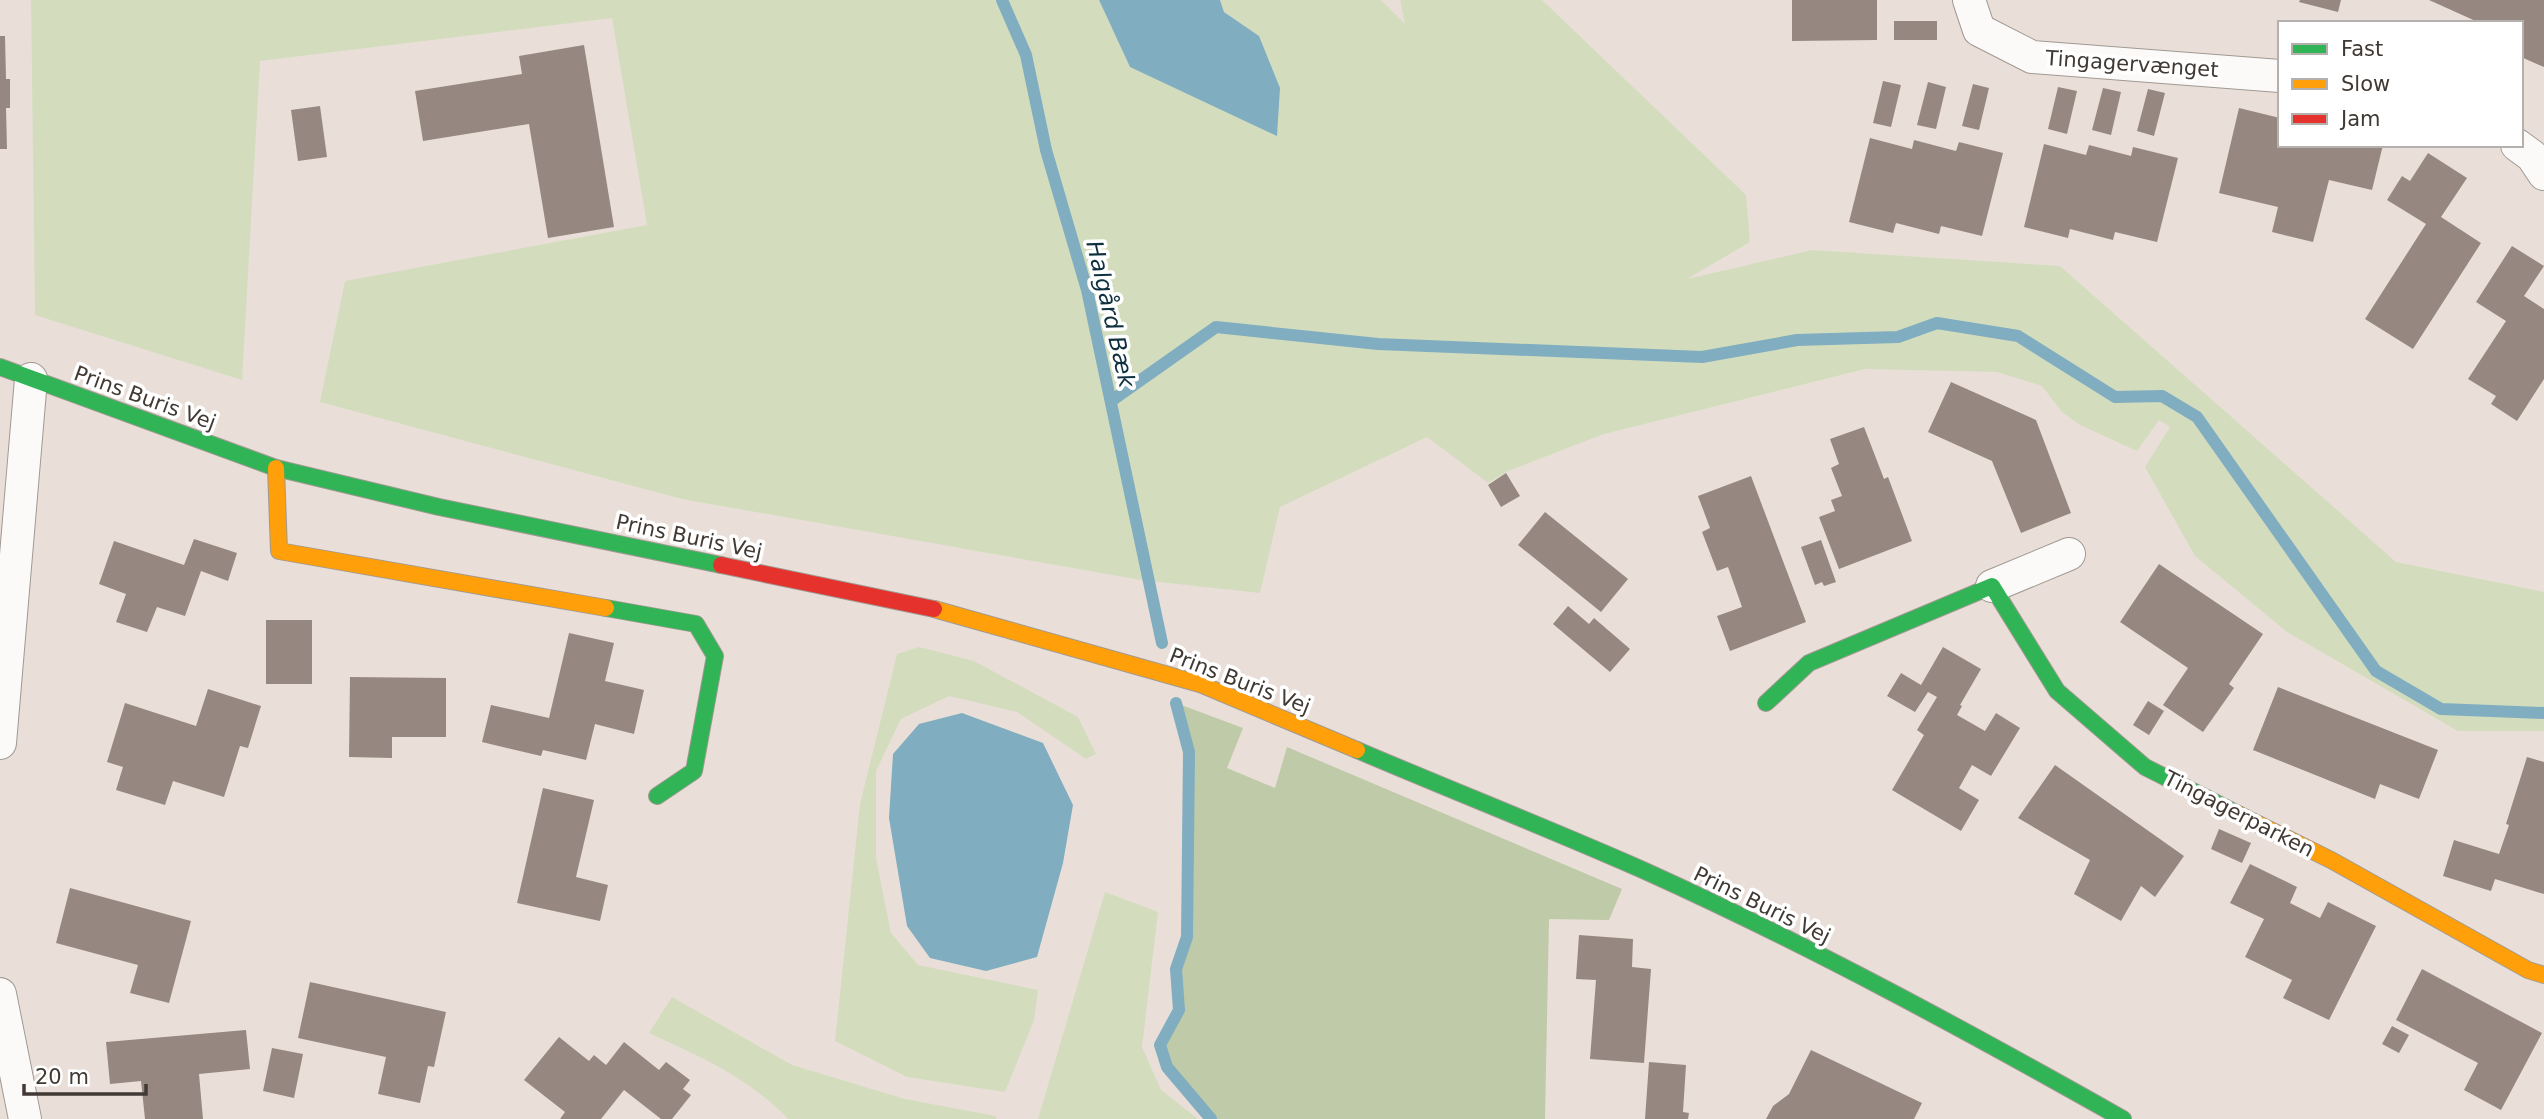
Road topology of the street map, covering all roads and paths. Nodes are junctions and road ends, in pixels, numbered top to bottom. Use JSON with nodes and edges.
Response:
{"nodes":[{"id":1,"x":1969,"y":0,"type":"edge"},
{"id":2,"x":2278,"y":76,"type":"edge"},
{"id":3,"x":2519,"y":147,"type":"edge"},
{"id":4,"x":2544,"y":174,"type":"edge"},
{"id":5,"x":0,"y":368,"type":"edge"},
{"id":6,"x":31,"y":379,"type":"junction"},
{"id":7,"x":276,"y":468,"type":"junction"},
{"id":8,"x":2069,"y":554,"type":"dead end"},
{"id":9,"x":1992,"y":586,"type":"junction"},
{"id":10,"x":1766,"y":703,"type":"dead end"},
{"id":11,"x":0,"y":743,"type":"edge"},
{"id":12,"x":657,"y":796,"type":"dead end"},
{"id":13,"x":2544,"y":975,"type":"edge"},
{"id":14,"x":0,"y":994,"type":"edge"},
{"id":15,"x":25,"y":1119,"type":"edge"},
{"id":16,"x":2123,"y":1119,"type":"edge"}],
"edges":[{"from":1,"to":2,"type":"street","name":"Tingagervænget"},
{"from":3,"to":4,"type":"street"},
{"from":5,"to":6,"type":"street","name":"Prins Buris Vej"},
{"from":6,"to":7,"type":"street","name":"Prins Buris Vej"},
{"from":6,"to":11,"type":"street"},
{"from":7,"to":12,"type":"street"},
{"from":7,"to":16,"type":"street","name":"Prins Buris Vej"},
{"from":8,"to":9,"type":"street"},
{"from":9,"to":10,"type":"street"},
{"from":9,"to":13,"type":"street","name":"Tingagerparken"},
{"from":14,"to":15,"type":"street"}]}
